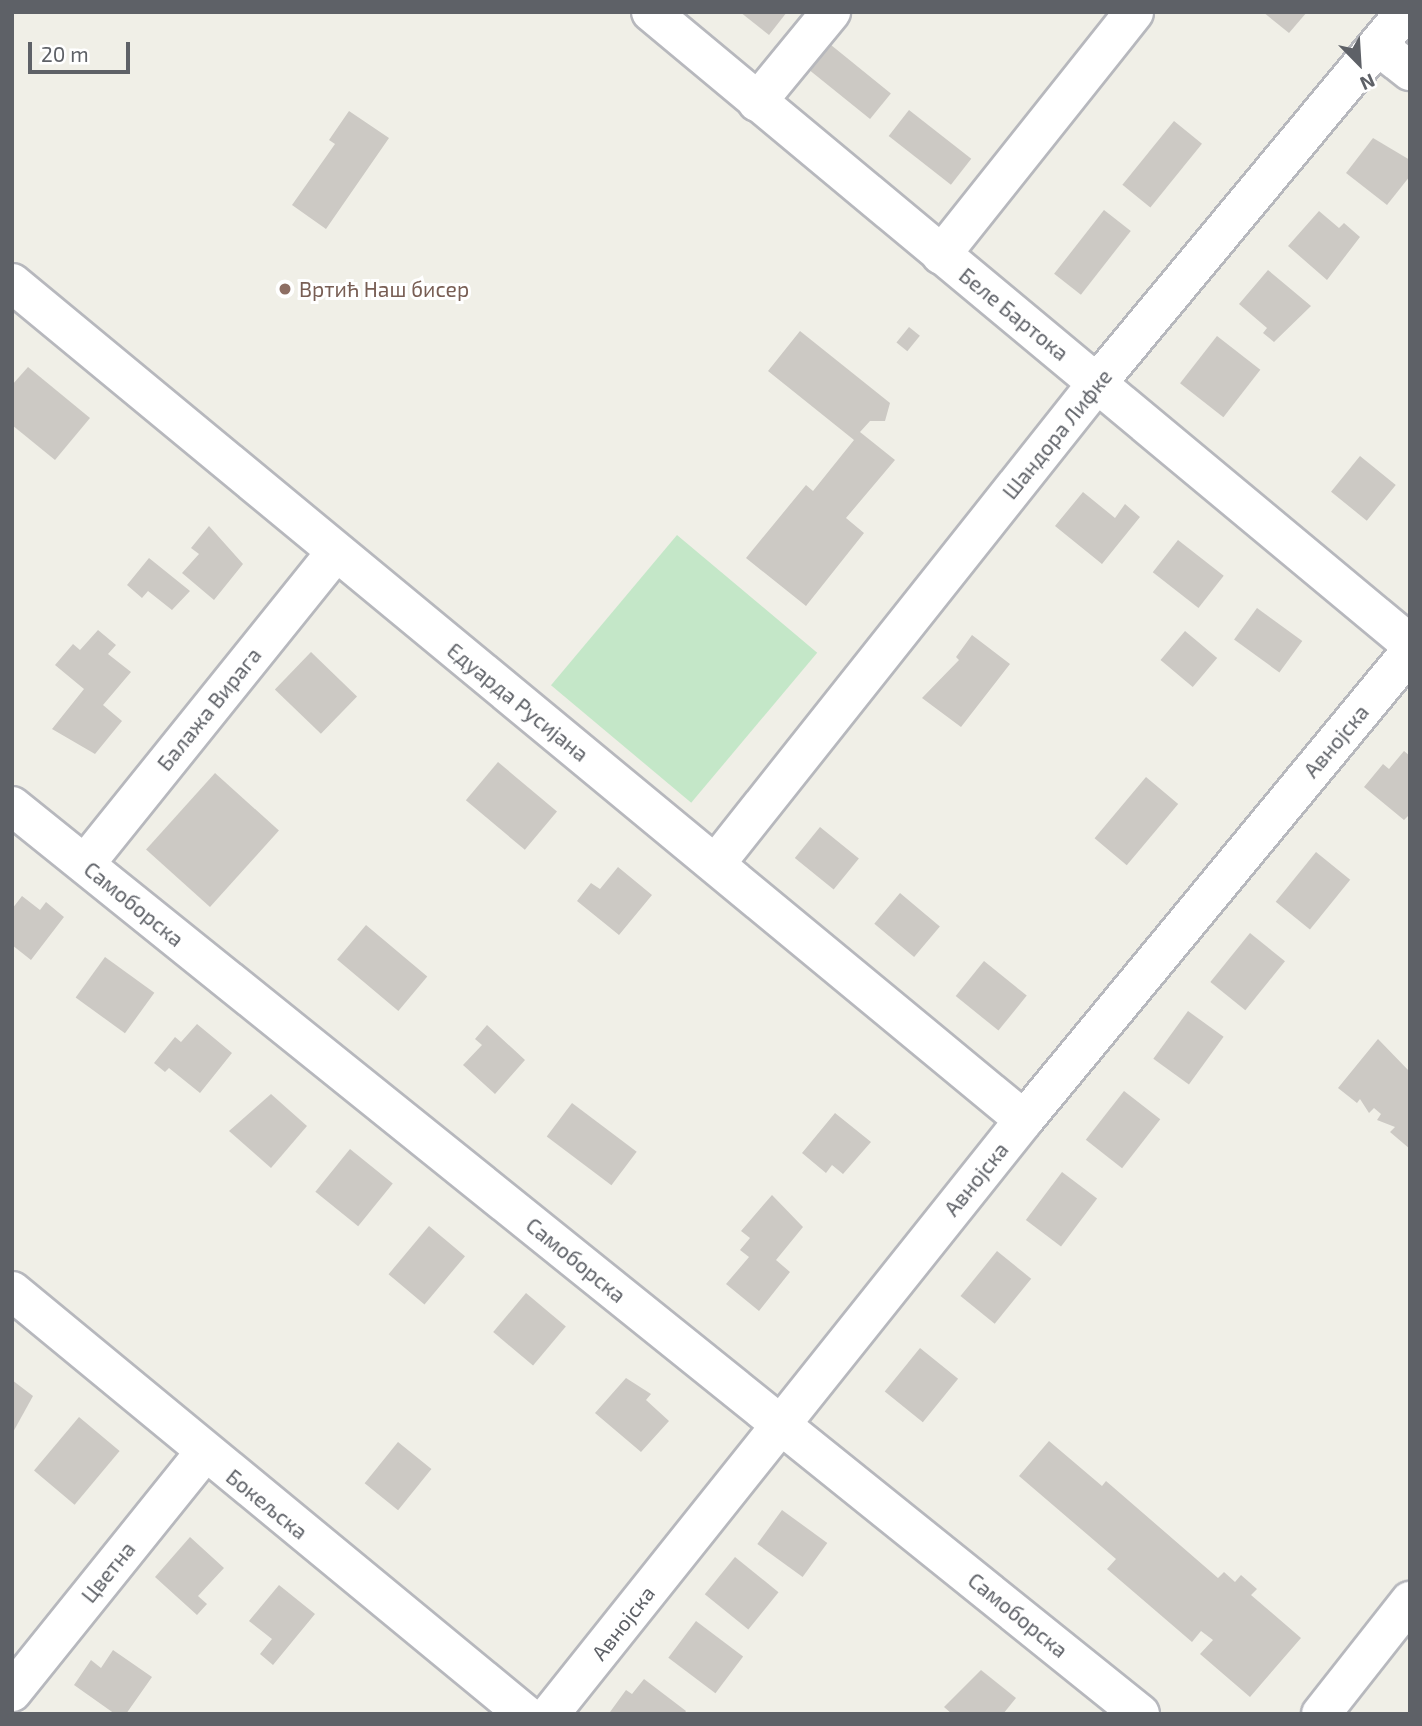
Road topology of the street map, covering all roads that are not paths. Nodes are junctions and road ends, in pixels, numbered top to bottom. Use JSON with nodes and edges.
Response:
{"nodes":[{"id":1,"x":650,"y":12,"type":"edge"},
{"id":2,"x":831,"y":12,"type":"edge"},
{"id":3,"x":1134,"y":12,"type":"edge"},
{"id":4,"x":1405,"y":12,"type":"edge"},
{"id":5,"x":1378,"y":46,"type":"junction"},
{"id":6,"x":1410,"y":71,"type":"edge"},
{"id":7,"x":757,"y":102,"type":"junction"},
{"id":8,"x":940,"y":255,"type":"junction"},
{"id":9,"x":12,"y":283,"type":"edge"},
{"id":10,"x":1098,"y":382,"type":"junction"},
{"id":11,"x":334,"y":554,"type":"junction"},
{"id":12,"x":1410,"y":644,"type":"edge"},
{"id":13,"x":1410,"y":652,"type":"edge"},
{"id":14,"x":12,"y":806,"type":"edge"},
{"id":15,"x":717,"y":862,"type":"junction"},
{"id":16,"x":85,"y":864,"type":"junction"},
{"id":17,"x":1024,"y":1120,"type":"junction"},
{"id":18,"x":12,"y":1291,"type":"edge"},
{"id":19,"x":780,"y":1424,"type":"junction"},
{"id":20,"x":204,"y":1453,"type":"junction"},
{"id":21,"x":1410,"y":1601,"type":"edge"},
{"id":22,"x":12,"y":1692,"type":"edge"},
{"id":23,"x":525,"y":1714,"type":"edge"},
{"id":24,"x":551,"y":1714,"type":"edge"},
{"id":25,"x":1140,"y":1714,"type":"edge"},
{"id":26,"x":1321,"y":1714,"type":"edge"}],
"edges":[{"from":1,"to":7,"type":"street","name":"Беле Бартока"},
{"from":2,"to":7,"type":"street"},
{"from":3,"to":8,"type":"street"},
{"from":4,"to":5,"type":"street","name":"Шандора Лифке"},
{"from":5,"to":6,"type":"street"},
{"from":5,"to":10,"type":"street","name":"Шандора Лифке"},
{"from":7,"to":8,"type":"street","name":"Беле Бартока"},
{"from":8,"to":10,"type":"street","name":"Беле Бартока"},
{"from":9,"to":11,"type":"street","name":"Едуарда Русијана"},
{"from":10,"to":12,"type":"street","name":"Беле Бартока"},
{"from":10,"to":15,"type":"street","name":"Шандора Лифке"},
{"from":11,"to":15,"type":"street","name":"Едуарда Русијана"},
{"from":11,"to":16,"type":"street","name":"Балажа Вирага"},
{"from":13,"to":17,"type":"street","name":"Авнојска"},
{"from":14,"to":16,"type":"street","name":"Самоборска"},
{"from":15,"to":17,"type":"street","name":"Едуарда Русијана"},
{"from":16,"to":19,"type":"street","name":"Самоборска"},
{"from":17,"to":19,"type":"street","name":"Авнојска"},
{"from":18,"to":20,"type":"street","name":"Бокељска"},
{"from":19,"to":24,"type":"street","name":"Авнојска"},
{"from":19,"to":25,"type":"street","name":"Самоборска"},
{"from":20,"to":22,"type":"street","name":"Цветна"},
{"from":20,"to":23,"type":"street","name":"Бокељска"},
{"from":21,"to":26,"type":"street"}]}
